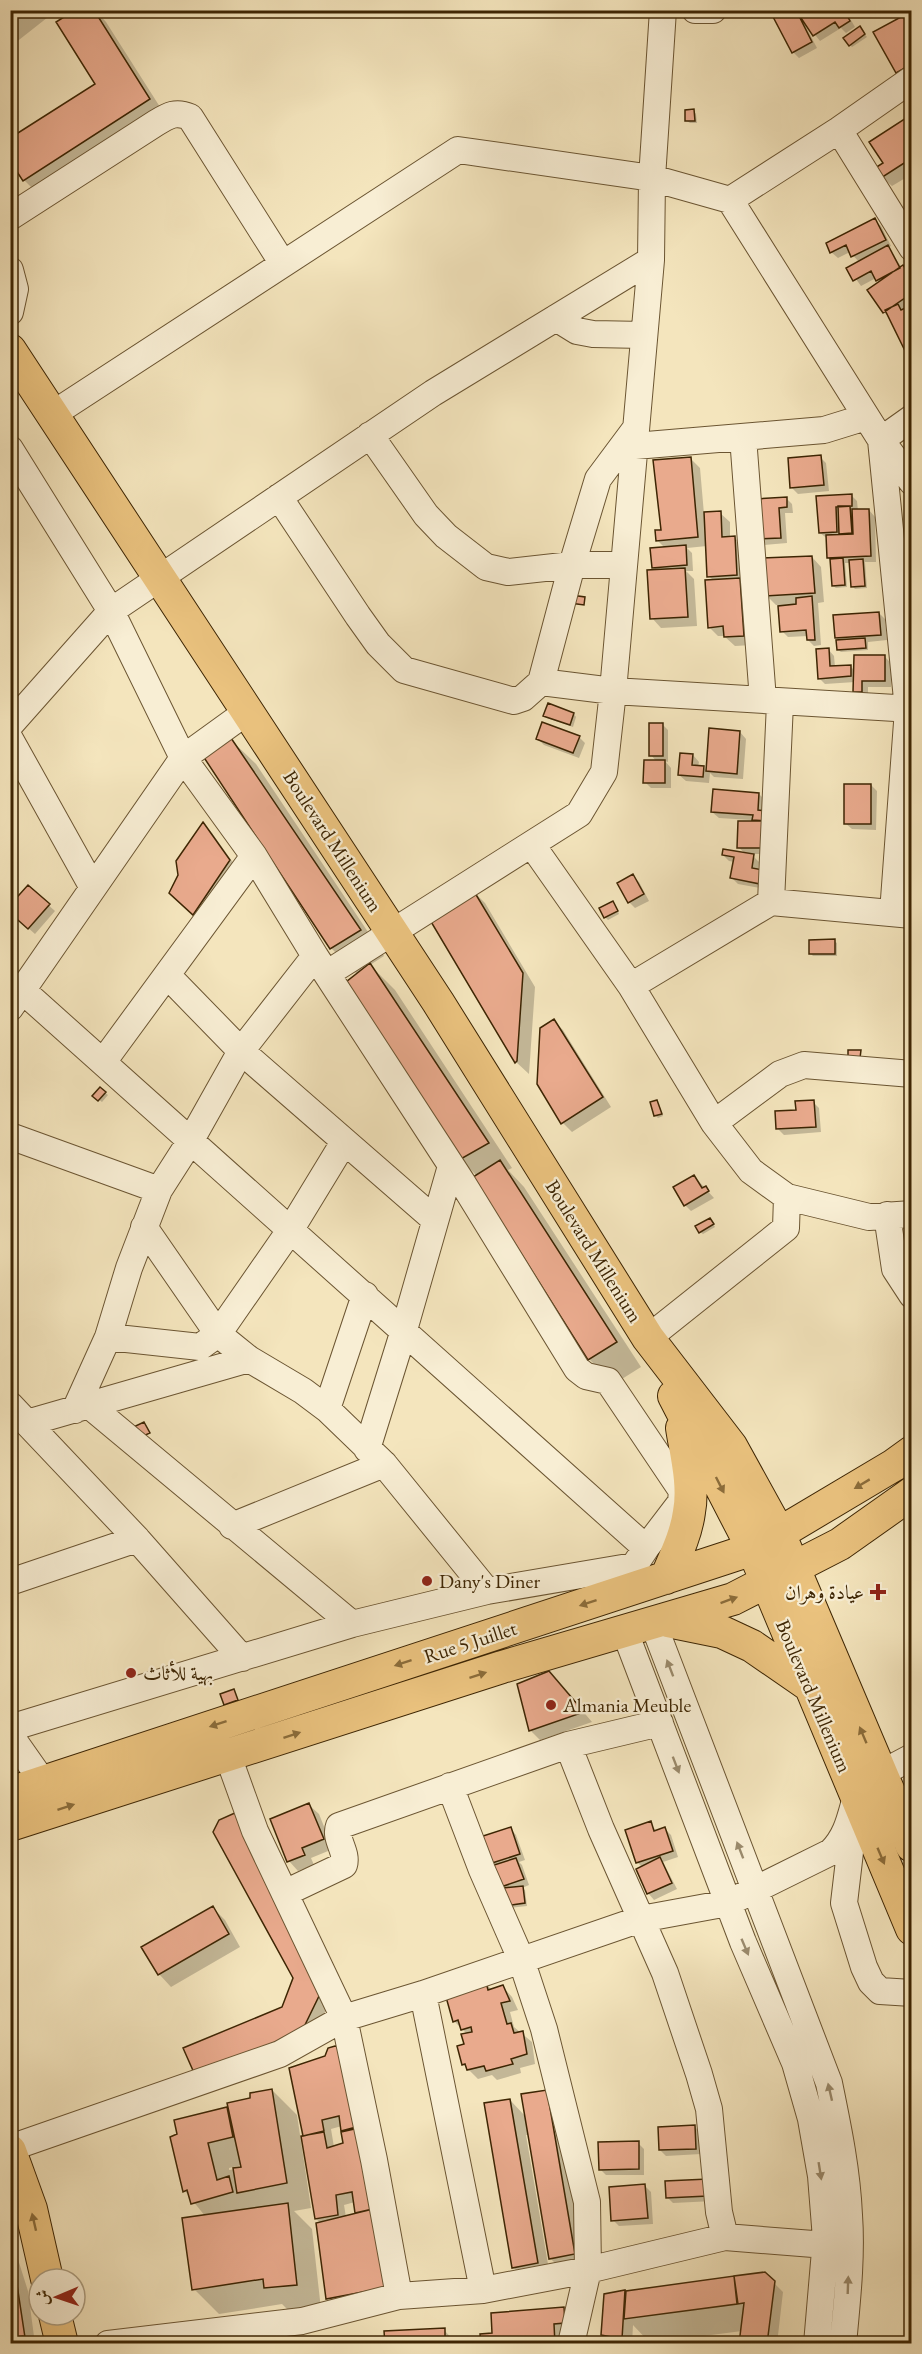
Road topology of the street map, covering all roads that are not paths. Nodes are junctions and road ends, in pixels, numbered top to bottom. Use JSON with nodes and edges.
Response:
{"nodes":[{"id":1,"x":663,"y":10,"type":"edge"},
{"id":2,"x":695,"y":10,"type":"edge"},
{"id":3,"x":713,"y":10,"type":"edge"},
{"id":4,"x":912,"y":78,"type":"edge"},
{"id":5,"x":839,"y":130,"type":"junction"},
{"id":6,"x":652,"y":178,"type":"junction"},
{"id":7,"x":730,"y":200,"type":"junction"},
{"id":8,"x":10,"y":217,"type":"edge"},
{"id":9,"x":912,"y":248,"type":"edge"},
{"id":10,"x":651,"y":260,"type":"junction"},
{"id":11,"x":282,"y":264,"type":"junction"},
{"id":12,"x":10,"y":270,"type":"edge"},
{"id":13,"x":10,"y":312,"type":"edge"},
{"id":14,"x":556,"y":318,"type":"junction"},
{"id":15,"x":644,"y":335,"type":"junction"},
{"id":16,"x":10,"y":350,"type":"edge"},
{"id":17,"x":53,"y":414,"type":"junction"},
{"id":18,"x":867,"y":417,"type":"junction"},
{"id":19,"x":912,"y":418,"type":"edge"},
{"id":20,"x":370,"y":435,"type":"junction"},
{"id":21,"x":635,"y":437,"type":"junction"},
{"id":22,"x":743,"y":437,"type":"junction"},
{"id":23,"x":881,"y":440,"type":"junction"},
{"id":24,"x":10,"y":449,"type":"edge"},
{"id":25,"x":912,"y":482,"type":"edge"},
{"id":26,"x":279,"y":497,"type":"junction"},
{"id":27,"x":572,"y":565,"type":"junction"},
{"id":28,"x":624,"y":566,"type":"junction"},
{"id":29,"x":160,"y":577,"type":"junction"},
{"id":30,"x":111,"y":611,"type":"junction"},
{"id":31,"x":541,"y":682,"type":"junction"},
{"id":32,"x":613,"y":691,"type":"junction"},
{"id":33,"x":772,"y":701,"type":"junction"},
{"id":34,"x":910,"y":709,"type":"edge"},
{"id":35,"x":248,"y":711,"type":"junction"},
{"id":36,"x":10,"y":725,"type":"edge"},
{"id":37,"x":10,"y":739,"type":"edge"},
{"id":38,"x":183,"y":758,"type":"junction"},
{"id":39,"x":532,"y":845,"type":"junction"},
{"id":40,"x":254,"y":856,"type":"junction"},
{"id":41,"x":93,"y":888,"type":"junction"},
{"id":42,"x":771,"y":902,"type":"junction"},
{"id":43,"x":902,"y":914,"type":"edge"},
{"id":44,"x":392,"y":930,"type":"junction"},
{"id":45,"x":321,"y":964,"type":"junction"},
{"id":46,"x":167,"y":975,"type":"junction"},
{"id":47,"x":631,"y":986,"type":"junction"},
{"id":48,"x":17,"y":1000,"type":"edge"},
{"id":49,"x":241,"y":1052,"type":"junction"},
{"id":50,"x":103,"y":1062,"type":"junction"},
{"id":51,"x":912,"y":1074,"type":"edge"},
{"id":52,"x":714,"y":1123,"type":"junction"},
{"id":53,"x":10,"y":1136,"type":"edge"},
{"id":54,"x":191,"y":1140,"type":"junction"},
{"id":55,"x":344,"y":1142,"type":"junction"},
{"id":56,"x":451,"y":1166,"type":"junction"},
{"id":57,"x":159,"y":1190,"type":"junction"},
{"id":58,"x":787,"y":1197,"type":"junction"},
{"id":59,"x":900,"y":1214,"type":"edge"},
{"id":60,"x":435,"y":1220,"type":"junction"},
{"id":61,"x":144,"y":1227,"type":"junction"},
{"id":62,"x":291,"y":1229,"type":"junction"},
{"id":63,"x":365,"y":1295,"type":"junction"},
{"id":64,"x":912,"y":1295,"type":"edge"},
{"id":65,"x":404,"y":1330,"type":"junction"},
{"id":66,"x":218,"y":1334,"type":"junction"},
{"id":67,"x":108,"y":1337,"type":"junction"},
{"id":68,"x":648,"y":1338,"type":"junction"},
{"id":69,"x":249,"y":1359,"type":"junction"},
{"id":70,"x":678,"y":1406,"type":"junction"},
{"id":71,"x":82,"y":1408,"type":"junction"},
{"id":72,"x":327,"y":1408,"type":"junction"},
{"id":73,"x":19,"y":1414,"type":"edge"},
{"id":74,"x":912,"y":1452,"type":"edge"},
{"id":75,"x":376,"y":1457,"type":"junction"},
{"id":76,"x":912,"y":1493,"type":"edge"},
{"id":77,"x":232,"y":1526,"type":"junction"},
{"id":78,"x":137,"y":1539,"type":"junction"},
{"id":79,"x":766,"y":1541,"type":"junction"},
{"id":80,"x":648,"y":1569,"type":"junction"},
{"id":81,"x":780,"y":1575,"type":"junction"},
{"id":82,"x":10,"y":1582,"type":"edge"},
{"id":83,"x":487,"y":1591,"type":"junction"},
{"id":84,"x":352,"y":1624,"type":"junction"},
{"id":85,"x":647,"y":1625,"type":"junction"},
{"id":86,"x":242,"y":1658,"type":"junction"},
{"id":87,"x":810,"y":1686,"type":"junction"},
{"id":88,"x":660,"y":1723,"type":"junction"},
{"id":89,"x":10,"y":1728,"type":"edge"},
{"id":90,"x":10,"y":1735,"type":"edge"},
{"id":91,"x":568,"y":1745,"type":"junction"},
{"id":92,"x":228,"y":1756,"type":"junction"},
{"id":93,"x":912,"y":1757,"type":"edge"},
{"id":94,"x":880,"y":1774,"type":"junction"},
{"id":95,"x":43,"y":1782,"type":"junction"},
{"id":96,"x":450,"y":1786,"type":"junction"},
{"id":97,"x":10,"y":1792,"type":"edge"},
{"id":98,"x":856,"y":1797,"type":"junction"},
{"id":99,"x":10,"y":1825,"type":"edge"},
{"id":100,"x":847,"y":1830,"type":"junction"},
{"id":101,"x":912,"y":1846,"type":"edge"},
{"id":102,"x":755,"y":1888,"type":"junction"},
{"id":103,"x":285,"y":1893,"type":"junction"},
{"id":104,"x":728,"y":1903,"type":"junction"},
{"id":105,"x":641,"y":1919,"type":"junction"},
{"id":106,"x":912,"y":1929,"type":"edge"},
{"id":107,"x":521,"y":1959,"type":"junction"},
{"id":108,"x":423,"y":1994,"type":"junction"},
{"id":109,"x":912,"y":1994,"type":"edge"},
{"id":110,"x":344,"y":2018,"type":"junction"},
{"id":111,"x":10,"y":2150,"type":"edge"},
{"id":112,"x":725,"y":2237,"type":"junction"},
{"id":113,"x":837,"y":2243,"type":"junction"},
{"id":114,"x":44,"y":2267,"type":"edge"},
{"id":115,"x":588,"y":2270,"type":"junction"},
{"id":116,"x":483,"y":2290,"type":"junction"},
{"id":117,"x":399,"y":2296,"type":"junction"},
{"id":118,"x":58,"y":2327,"type":"edge"},
{"id":119,"x":62,"y":2343,"type":"edge"},
{"id":120,"x":108,"y":2343,"type":"edge"},
{"id":121,"x":571,"y":2343,"type":"edge"},
{"id":122,"x":817,"y":2343,"type":"edge"},
{"id":123,"x":843,"y":2343,"type":"edge"}],
"edges":[{"from":1,"to":6,"type":"street"},
{"from":2,"to":3,"type":"street"},
{"from":4,"to":5,"type":"street"},
{"from":5,"to":7,"type":"street"},
{"from":5,"to":9,"type":"street"},
{"from":6,"to":7,"type":"street"},
{"from":6,"to":10,"type":"street"},
{"from":6,"to":11,"type":"street"},
{"from":7,"to":18,"type":"street"},
{"from":8,"to":11,"type":"street"},
{"from":10,"to":14,"type":"street"},
{"from":10,"to":15,"type":"street"},
{"from":11,"to":17,"type":"street"},
{"from":12,"to":13,"type":"street"},
{"from":14,"to":15,"type":"street"},
{"from":14,"to":20,"type":"street"},
{"from":15,"to":21,"type":"street"},
{"from":16,"to":17,"type":"main road","name":"Boulevard Millenium"},
{"from":17,"to":29,"type":"main road","name":"Boulevard Millenium"},
{"from":18,"to":22,"type":"street"},
{"from":18,"to":23,"type":"street"},
{"from":19,"to":23,"type":"street"},
{"from":20,"to":26,"type":"street"},
{"from":20,"to":27,"type":"street"},
{"from":21,"to":22,"type":"street"},
{"from":21,"to":27,"type":"street"},
{"from":21,"to":28,"type":"street"},
{"from":22,"to":33,"type":"street"},
{"from":23,"to":25,"type":"street"},
{"from":23,"to":34,"type":"street"},
{"from":24,"to":30,"type":"street"},
{"from":26,"to":29,"type":"street"},
{"from":26,"to":31,"type":"street"},
{"from":27,"to":28,"type":"street"},
{"from":27,"to":31,"type":"street"},
{"from":28,"to":32,"type":"street"},
{"from":29,"to":30,"type":"street"},
{"from":29,"to":35,"type":"main road","name":"Boulevard Millenium"},
{"from":30,"to":36,"type":"street"},
{"from":30,"to":38,"type":"street"},
{"from":31,"to":32,"type":"street"},
{"from":32,"to":33,"type":"street"},
{"from":32,"to":39,"type":"street"},
{"from":33,"to":34,"type":"street"},
{"from":33,"to":42,"type":"street"},
{"from":34,"to":43,"type":"street"},
{"from":35,"to":38,"type":"street"},
{"from":35,"to":44,"type":"main road","name":"Boulevard Millenium"},
{"from":37,"to":41,"type":"street"},
{"from":38,"to":40,"type":"street"},
{"from":38,"to":41,"type":"street"},
{"from":39,"to":44,"type":"street"},
{"from":39,"to":47,"type":"street"},
{"from":40,"to":45,"type":"street"},
{"from":40,"to":46,"type":"street"},
{"from":41,"to":48,"type":"street"},
{"from":42,"to":43,"type":"street"},
{"from":42,"to":47,"type":"street"},
{"from":44,"to":45,"type":"street"},
{"from":44,"to":68,"type":"main road","name":"Boulevard Millenium"},
{"from":45,"to":49,"type":"street"},
{"from":45,"to":56,"type":"street"},
{"from":46,"to":49,"type":"street"},
{"from":46,"to":50,"type":"street"},
{"from":47,"to":52,"type":"street"},
{"from":48,"to":50,"type":"street"},
{"from":49,"to":54,"type":"street"},
{"from":49,"to":55,"type":"street"},
{"from":50,"to":54,"type":"street"},
{"from":51,"to":52,"type":"street"},
{"from":52,"to":58,"type":"street"},
{"from":53,"to":57,"type":"street"},
{"from":54,"to":57,"type":"street"},
{"from":54,"to":62,"type":"street"},
{"from":55,"to":60,"type":"street"},
{"from":55,"to":62,"type":"street"},
{"from":56,"to":60,"type":"street"},
{"from":56,"to":80,"type":"street"},
{"from":57,"to":61,"type":"street"},
{"from":58,"to":59,"type":"street"},
{"from":58,"to":68,"type":"street"},
{"from":59,"to":64,"type":"street"},
{"from":60,"to":65,"type":"street"},
{"from":61,"to":66,"type":"street"},
{"from":61,"to":67,"type":"street"},
{"from":62,"to":63,"type":"street"},
{"from":62,"to":66,"type":"street"},
{"from":63,"to":65,"type":"street"},
{"from":63,"to":72,"type":"street"},
{"from":65,"to":75,"type":"street"},
{"from":65,"to":80,"type":"street"},
{"from":66,"to":67,"type":"street"},
{"from":66,"to":69,"type":"street"},
{"from":67,"to":71,"type":"street"},
{"from":68,"to":70,"type":"main road","name":"Boulevard Millenium"},
{"from":68,"to":79,"type":"main road","name":"Boulevard Millenium"},
{"from":69,"to":71,"type":"street"},
{"from":69,"to":72,"type":"street"},
{"from":70,"to":79,"type":"main road","name":"Boulevard Millenium","one_way":true},
{"from":70,"to":80,"type":"main road"},
{"from":71,"to":73,"type":"street"},
{"from":71,"to":77,"type":"street"},
{"from":72,"to":75,"type":"street"},
{"from":73,"to":78,"type":"street"},
{"from":74,"to":79,"type":"main road","name":"Rue 5 Juillet","one_way":true},
{"from":75,"to":77,"type":"street"},
{"from":75,"to":83,"type":"street"},
{"from":76,"to":81,"type":"main road","name":"Rue 5 Juillet"},
{"from":77,"to":84,"type":"street"},
{"from":78,"to":82,"type":"street"},
{"from":78,"to":86,"type":"street"},
{"from":79,"to":80,"type":"main road","name":"Rue 5 Juillet"},
{"from":79,"to":81,"type":"main road","name":"Boulevard Millenium"},
{"from":80,"to":83,"type":"street"},
{"from":80,"to":95,"type":"main road","name":"Rue 5 Juillet","one_way":true},
{"from":85,"to":81,"type":"main road","name":"Rue 5 Juillet","one_way":true},
{"from":81,"to":87,"type":"main road","name":"Boulevard Millenium"},
{"from":94,"to":81,"type":"main road","name":"Boulevard Millenium","one_way":true},
{"from":83,"to":84,"type":"street"},
{"from":84,"to":86,"type":"street"},
{"from":85,"to":87,"type":"main road"},
{"from":85,"to":88,"type":"street"},
{"from":92,"to":85,"type":"main road","name":"Rue 5 Juillet","one_way":true},
{"from":102,"to":85,"type":"street","one_way":true},
{"from":86,"to":89,"type":"street"},
{"from":87,"to":98,"type":"main road","name":"Boulevard Millenium"},
{"from":88,"to":91,"type":"street"},
{"from":88,"to":104,"type":"street","one_way":true},
{"from":90,"to":95,"type":"street"},
{"from":91,"to":96,"type":"street"},
{"from":91,"to":105,"type":"street"},
{"from":99,"to":92,"type":"main road","name":"Rue 5 Juillet","one_way":true},
{"from":92,"to":103,"type":"street"},
{"from":93,"to":94,"type":"street"},
{"from":94,"to":101,"type":"main road","name":"Boulevard Millenium"},
{"from":95,"to":97,"type":"main road","name":"Rue 5 Juillet"},
{"from":96,"to":103,"type":"street"},
{"from":96,"to":107,"type":"street"},
{"from":98,"to":100,"type":"street"},
{"from":98,"to":106,"type":"main road","name":"Boulevard Millenium","one_way":true},
{"from":100,"to":102,"type":"street"},
{"from":100,"to":109,"type":"street"},
{"from":102,"to":104,"type":"street"},
{"from":113,"to":102,"type":"street","one_way":true},
{"from":103,"to":110,"type":"street"},
{"from":104,"to":105,"type":"street"},
{"from":104,"to":113,"type":"street","one_way":true},
{"from":105,"to":107,"type":"street"},
{"from":105,"to":112,"type":"street"},
{"from":107,"to":108,"type":"street"},
{"from":107,"to":115,"type":"street"},
{"from":108,"to":110,"type":"street"},
{"from":108,"to":116,"type":"street"},
{"from":110,"to":111,"type":"street"},
{"from":110,"to":117,"type":"street"},
{"from":114,"to":111,"type":"main road","one_way":true},
{"from":112,"to":113,"type":"street"},
{"from":112,"to":115,"type":"street"},
{"from":113,"to":122,"type":"street"},
{"from":123,"to":113,"type":"street","one_way":true},
{"from":115,"to":116,"type":"street"},
{"from":115,"to":121,"type":"street"},
{"from":116,"to":117,"type":"street"},
{"from":117,"to":120,"type":"street"},
{"from":118,"to":119,"type":"main road"}]}
